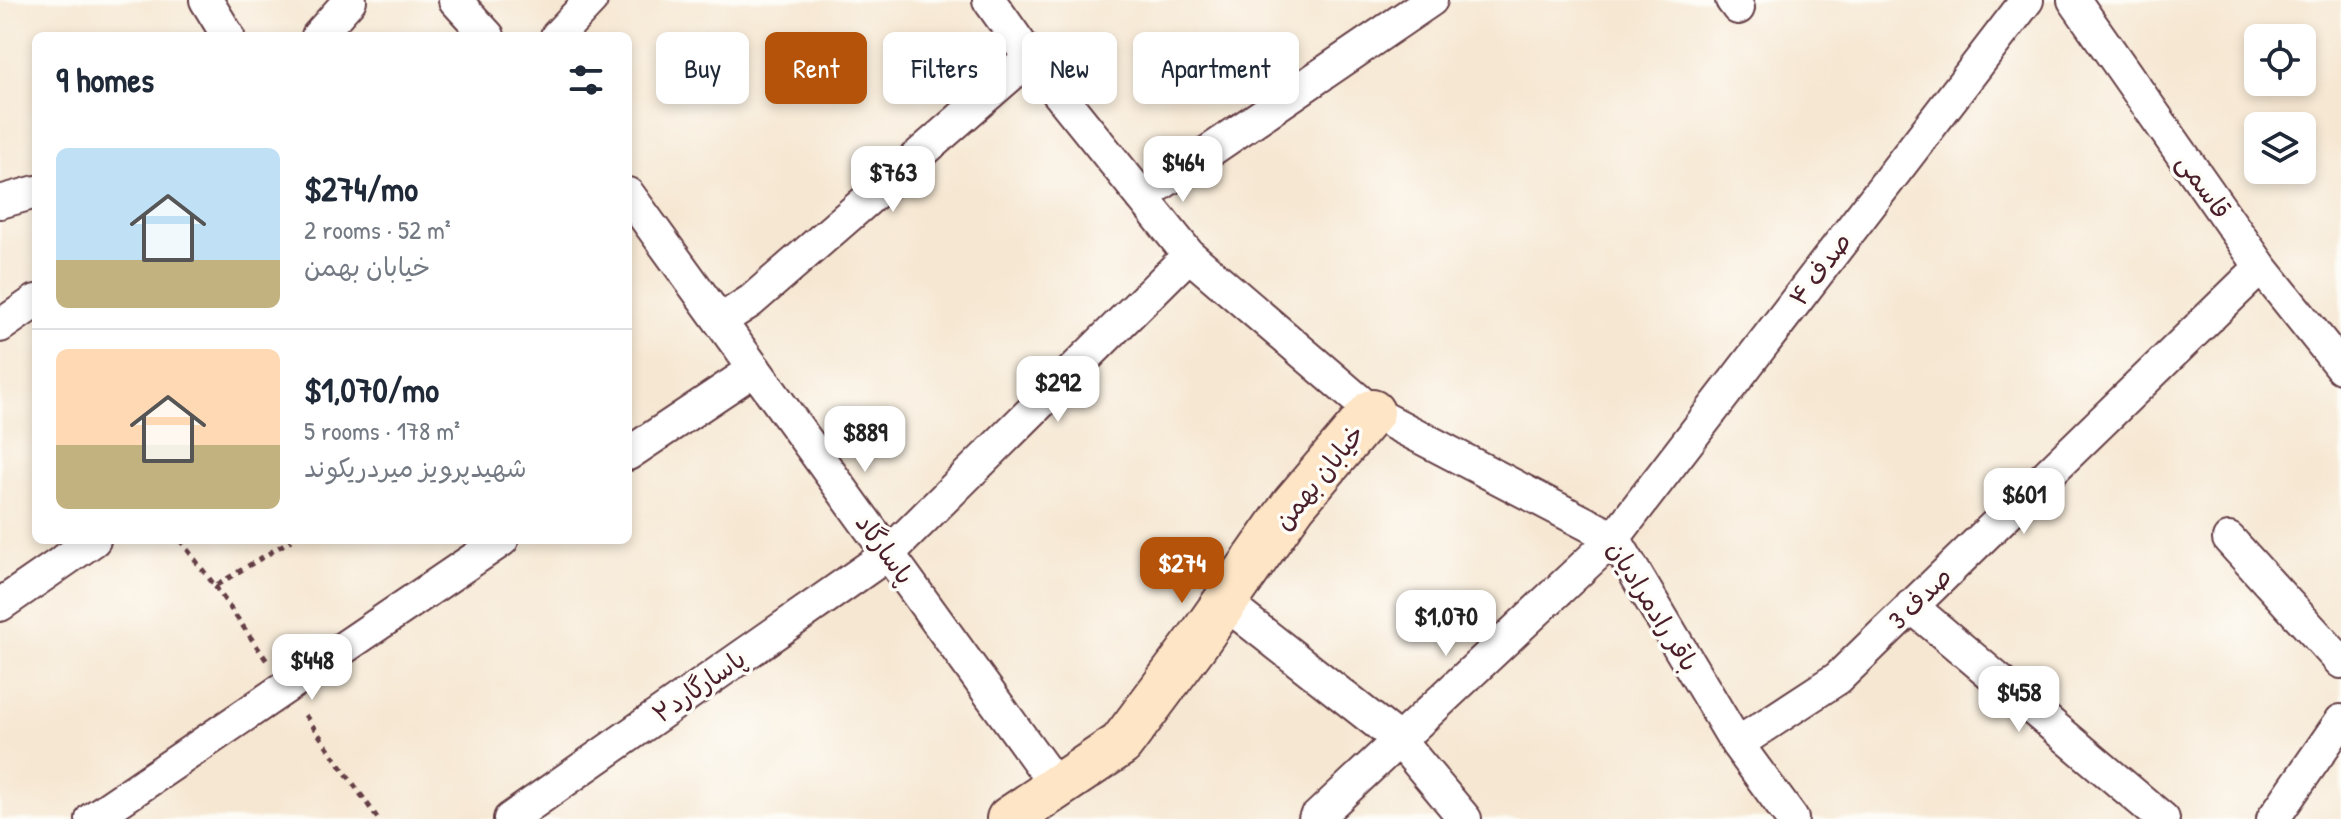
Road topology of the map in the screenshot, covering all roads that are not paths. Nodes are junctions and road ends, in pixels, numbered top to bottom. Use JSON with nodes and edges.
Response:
{"nodes":[{"id":1,"x":206,"y":0,"type":"edge"},
{"id":2,"x":350,"y":0,"type":"edge"},
{"id":3,"x":455,"y":0,"type":"edge"},
{"id":4,"x":591,"y":0,"type":"edge"},
{"id":5,"x":989,"y":0,"type":"edge"},
{"id":6,"x":1431,"y":0,"type":"edge"},
{"id":7,"x":2027,"y":0,"type":"edge"},
{"id":8,"x":2074,"y":0,"type":"edge"},
{"id":9,"x":226,"y":32,"type":"edge"},
{"id":10,"x":322,"y":32,"type":"edge"},
{"id":11,"x":484,"y":32,"type":"edge"},
{"id":12,"x":561,"y":32,"type":"edge"},
{"id":13,"x":1022,"y":47,"type":"edge"},
{"id":14,"x":1022,"y":65,"type":"edge"},
{"id":15,"x":1067,"y":104,"type":"edge"},
{"id":16,"x":32,"y":193,"type":"edge"},
{"id":17,"x":1142,"y":197,"type":"junction"},
{"id":18,"x":632,"y":200,"type":"edge"},
{"id":19,"x":0,"y":202,"type":"edge"},
{"id":20,"x":1189,"y":255,"type":"junction"},
{"id":21,"x":2261,"y":267,"type":"junction"},
{"id":22,"x":32,"y":304,"type":"edge"},
{"id":23,"x":720,"y":321,"type":"junction"},
{"id":24,"x":0,"y":326,"type":"edge"},
{"id":25,"x":2341,"y":367,"type":"edge"},
{"id":26,"x":755,"y":369,"type":"junction"},
{"id":27,"x":1372,"y":412,"type":"junction"},
{"id":28,"x":632,"y":451,"type":"edge"},
{"id":29,"x":1614,"y":538,"type":"junction"},
{"id":30,"x":2229,"y":539,"type":"dead end"},
{"id":31,"x":88,"y":544,"type":"edge"},
{"id":32,"x":496,"y":544,"type":"edge"},
{"id":33,"x":888,"y":554,"type":"junction"},
{"id":34,"x":1225,"y":603,"type":"junction"},
{"id":35,"x":0,"y":605,"type":"edge"},
{"id":36,"x":1911,"y":606,"type":"junction"},
{"id":37,"x":2341,"y":662,"type":"edge"},
{"id":38,"x":2341,"y":721,"type":"edge"},
{"id":39,"x":1399,"y":740,"type":"junction"},
{"id":40,"x":1737,"y":744,"type":"junction"},
{"id":41,"x":1057,"y":787,"type":"junction"},
{"id":42,"x":92,"y":819,"type":"edge"},
{"id":43,"x":510,"y":819,"type":"edge"},
{"id":44,"x":1009,"y":819,"type":"edge"},
{"id":45,"x":1315,"y":819,"type":"edge"},
{"id":46,"x":1465,"y":819,"type":"edge"},
{"id":47,"x":1792,"y":819,"type":"edge"},
{"id":48,"x":2163,"y":819,"type":"edge"},
{"id":49,"x":2273,"y":819,"type":"edge"}],
"edges":[{"from":1,"to":9,"type":"street"},
{"from":2,"to":10,"type":"street"},
{"from":3,"to":11,"type":"street"},
{"from":4,"to":12,"type":"street"},
{"from":5,"to":13,"type":"street","name":"باقر رادمرادیان"},
{"from":6,"to":17,"type":"street"},
{"from":7,"to":29,"type":"street","name":"صدف ۴"},
{"from":8,"to":21,"type":"street","name":"قاسمی"},
{"from":14,"to":23,"type":"street"},
{"from":15,"to":17,"type":"street","name":"باقر رادمرادیان"},
{"from":16,"to":19,"type":"street"},
{"from":17,"to":20,"type":"street","name":"باقر رادمرادیان"},
{"from":18,"to":23,"type":"street","name":"پاسارگاد"},
{"from":20,"to":27,"type":"street","name":"باقر رادمرادیان"},
{"from":20,"to":33,"type":"street","name":"پاسارگارد۲"},
{"from":21,"to":25,"type":"street","name":"قاسمی"},
{"from":21,"to":36,"type":"street","name":"صدف 3"},
{"from":22,"to":24,"type":"street"},
{"from":23,"to":26,"type":"street","name":"پاسارگاد"},
{"from":26,"to":28,"type":"street"},
{"from":26,"to":33,"type":"street","name":"پاسارگاد"},
{"from":27,"to":29,"type":"street","name":"باقر رادمرادیان"},
{"from":27,"to":34,"type":"street","name":"خیابان بهمن"},
{"from":29,"to":39,"type":"street","name":"صدف ۴"},
{"from":29,"to":40,"type":"street","name":"باقر رادمرادیان"},
{"from":30,"to":37,"type":"street"},
{"from":31,"to":35,"type":"street"},
{"from":32,"to":42,"type":"street"},
{"from":33,"to":41,"type":"street","name":"پاسارگاد"},
{"from":33,"to":43,"type":"street","name":"پاسارگارد۲"},
{"from":34,"to":39,"type":"street"},
{"from":34,"to":41,"type":"street","name":"خیابان بهمن"},
{"from":36,"to":40,"type":"street","name":"صدف 3"},
{"from":36,"to":48,"type":"street"},
{"from":38,"to":49,"type":"street"},
{"from":39,"to":45,"type":"street","name":"صدف ۴"},
{"from":39,"to":46,"type":"street"},
{"from":40,"to":47,"type":"street","name":"باقر رادمرادیان"},
{"from":41,"to":44,"type":"street","name":"خیابان بهمن"}]}
